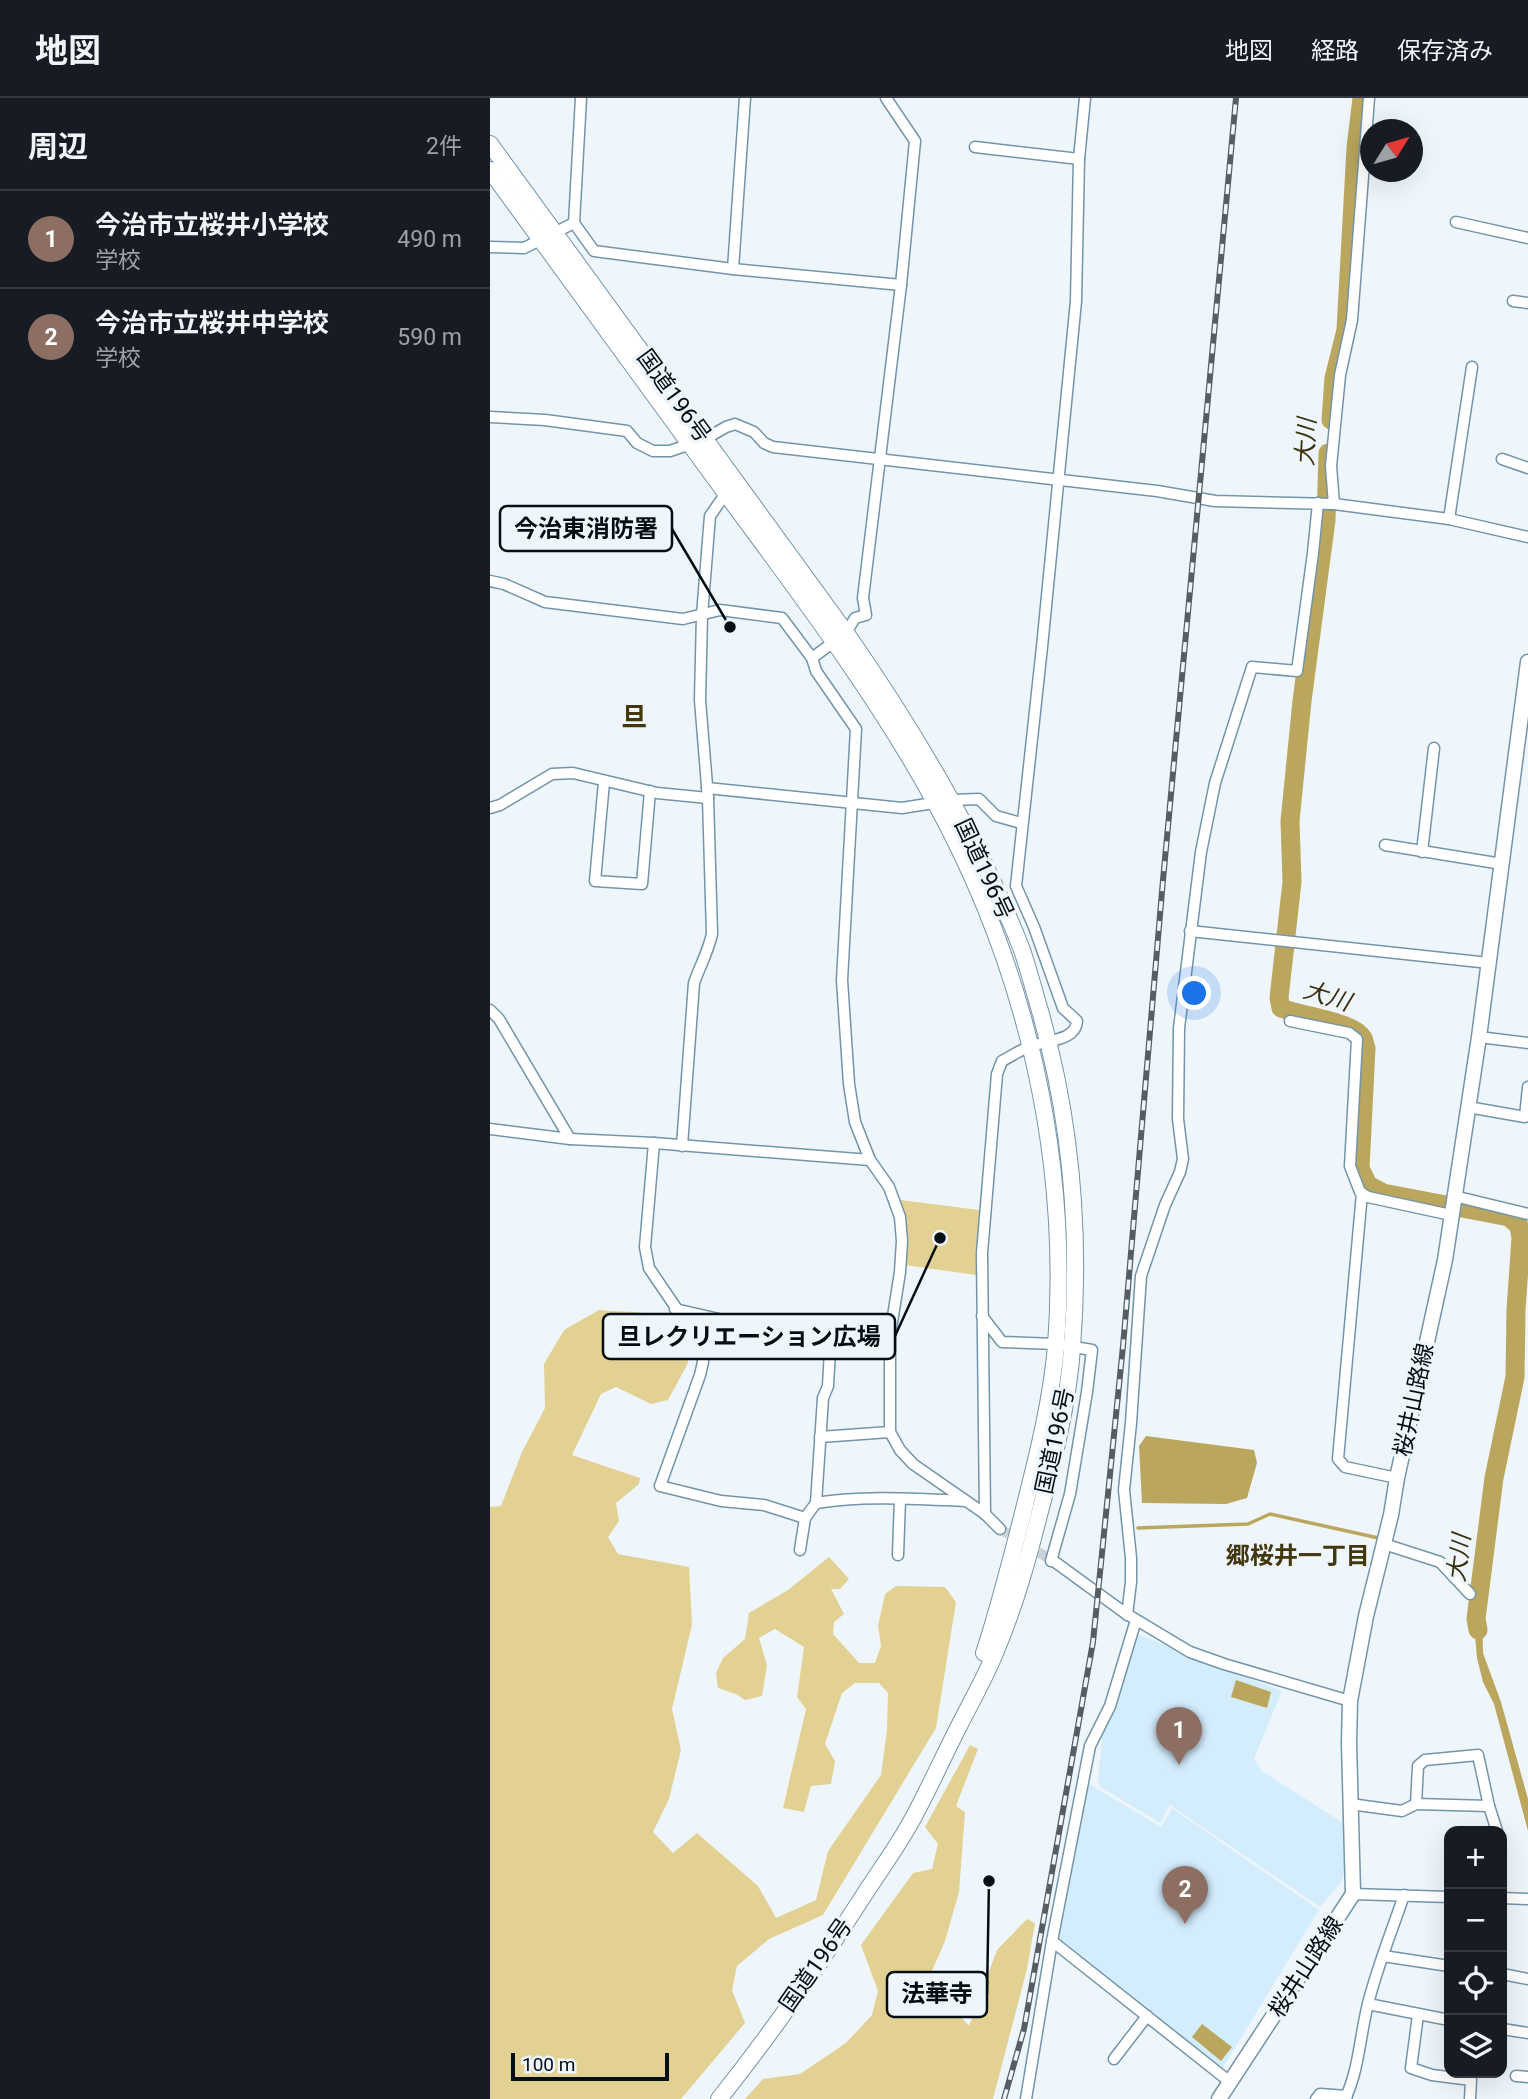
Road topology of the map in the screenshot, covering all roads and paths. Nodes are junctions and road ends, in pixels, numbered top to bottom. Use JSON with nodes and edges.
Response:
{"nodes":[{"id":1,"x":581,"y":98,"type":"edge"},
{"id":2,"x":745,"y":98,"type":"edge"},
{"id":3,"x":886,"y":98,"type":"edge"},
{"id":4,"x":1085,"y":98,"type":"edge"},
{"id":5,"x":1369,"y":98,"type":"edge"},
{"id":6,"x":490,"y":144,"type":"edge"},
{"id":7,"x":975,"y":147,"type":"dead end"},
{"id":8,"x":1079,"y":159,"type":"junction"},
{"id":9,"x":490,"y":170,"type":"edge"},
{"id":10,"x":1456,"y":222,"type":"dead end"},
{"id":11,"x":574,"y":223,"type":"junction"},
{"id":12,"x":548,"y":236,"type":"junction"},
{"id":13,"x":1528,"y":237,"type":"edge"},
{"id":14,"x":490,"y":247,"type":"edge"},
{"id":15,"x":733,"y":269,"type":"junction"},
{"id":16,"x":901,"y":285,"type":"junction"},
{"id":17,"x":1513,"y":300,"type":"dead end"},
{"id":18,"x":1528,"y":303,"type":"edge"},
{"id":19,"x":1472,"y":367,"type":"dead end"},
{"id":20,"x":490,"y":417,"type":"edge"},
{"id":21,"x":698,"y":441,"type":"junction"},
{"id":22,"x":879,"y":460,"type":"junction"},
{"id":23,"x":1502,"y":460,"type":"dead end"},
{"id":24,"x":1528,"y":468,"type":"edge"},
{"id":25,"x":1059,"y":481,"type":"junction"},
{"id":26,"x":726,"y":493,"type":"junction"},
{"id":27,"x":1318,"y":503,"type":"junction"},
{"id":28,"x":1334,"y":504,"type":"junction"},
{"id":29,"x":1449,"y":519,"type":"junction"},
{"id":30,"x":1528,"y":537,"type":"edge"},
{"id":31,"x":490,"y":581,"type":"edge"},
{"id":32,"x":702,"y":615,"type":"junction"},
{"id":33,"x":840,"y":637,"type":"junction"},
{"id":34,"x":812,"y":658,"type":"junction"},
{"id":35,"x":1528,"y":662,"type":"edge"},
{"id":36,"x":1524,"y":732,"type":"edge"},
{"id":37,"x":1434,"y":748,"type":"dead end"},
{"id":38,"x":604,"y":782,"type":"junction"},
{"id":39,"x":650,"y":791,"type":"junction"},
{"id":40,"x":707,"y":793,"type":"junction"},
{"id":41,"x":944,"y":802,"type":"junction"},
{"id":42,"x":851,"y":803,"type":"junction"},
{"id":43,"x":490,"y":808,"type":"edge"},
{"id":44,"x":1021,"y":823,"type":"junction"},
{"id":45,"x":1385,"y":845,"type":"dead end"},
{"id":46,"x":1422,"y":852,"type":"junction"},
{"id":47,"x":1502,"y":864,"type":"junction"},
{"id":48,"x":1191,"y":932,"type":"junction"},
{"id":49,"x":1489,"y":963,"type":"junction"},
{"id":50,"x":490,"y":1010,"type":"edge"},
{"id":51,"x":1290,"y":1021,"type":"dead end"},
{"id":52,"x":1479,"y":1037,"type":"junction"},
{"id":53,"x":1048,"y":1041,"type":"junction"},
{"id":54,"x":1528,"y":1043,"type":"edge"},
{"id":55,"x":1031,"y":1046,"type":"junction"},
{"id":56,"x":1528,"y":1087,"type":"edge"},
{"id":57,"x":1468,"y":1107,"type":"junction"},
{"id":58,"x":490,"y":1129,"type":"edge"},
{"id":59,"x":570,"y":1139,"type":"junction"},
{"id":60,"x":654,"y":1143,"type":"junction"},
{"id":61,"x":682,"y":1146,"type":"junction"},
{"id":62,"x":870,"y":1160,"type":"junction"},
{"id":63,"x":1362,"y":1193,"type":"junction"},
{"id":64,"x":1454,"y":1196,"type":"junction"},
{"id":65,"x":1528,"y":1214,"type":"edge"},
{"id":66,"x":1451,"y":1215,"type":"junction"},
{"id":67,"x":675,"y":1308,"type":"junction"},
{"id":68,"x":982,"y":1316,"type":"junction"},
{"id":69,"x":831,"y":1333,"type":"junction"},
{"id":70,"x":890,"y":1335,"type":"junction"},
{"id":71,"x":1056,"y":1344,"type":"junction"},
{"id":72,"x":1072,"y":1346,"type":"junction"},
{"id":73,"x":890,"y":1432,"type":"junction"},
{"id":74,"x":820,"y":1437,"type":"junction"},
{"id":75,"x":1397,"y":1478,"type":"junction"},
{"id":76,"x":900,"y":1499,"type":"junction"},
{"id":77,"x":966,"y":1501,"type":"junction"},
{"id":78,"x":816,"y":1503,"type":"junction"},
{"id":79,"x":985,"y":1514,"type":"junction"},
{"id":80,"x":805,"y":1518,"type":"junction"},
{"id":81,"x":1000,"y":1529,"type":"tunnel mouth"},
{"id":82,"x":1384,"y":1544,"type":"junction"},
{"id":83,"x":800,"y":1550,"type":"dead end"},
{"id":84,"x":898,"y":1555,"type":"dead end"},
{"id":85,"x":1470,"y":1594,"type":"dead end"},
{"id":86,"x":1132,"y":1617,"type":"junction"},
{"id":87,"x":1350,"y":1701,"type":"junction"},
{"id":88,"x":964,"y":1716,"type":"junction"},
{"id":89,"x":1350,"y":1804,"type":"junction"},
{"id":90,"x":1416,"y":1804,"type":"junction"},
{"id":91,"x":1489,"y":1806,"type":"junction"},
{"id":92,"x":1495,"y":1826,"type":"edge"},
{"id":93,"x":1353,"y":1894,"type":"junction"},
{"id":94,"x":1404,"y":1895,"type":"junction"},
{"id":95,"x":1444,"y":1897,"type":"edge"},
{"id":96,"x":1507,"y":1898,"type":"edge"},
{"id":97,"x":1528,"y":1899,"type":"edge"},
{"id":98,"x":1052,"y":1941,"type":"junction"},
{"id":99,"x":1383,"y":1955,"type":"junction"},
{"id":100,"x":1444,"y":1965,"type":"edge"},
{"id":101,"x":1507,"y":1975,"type":"edge"},
{"id":102,"x":1528,"y":1979,"type":"edge"},
{"id":103,"x":1368,"y":2004,"type":"junction"},
{"id":104,"x":1418,"y":2015,"type":"junction"},
{"id":105,"x":1147,"y":2016,"type":"junction"},
{"id":106,"x":1444,"y":2019,"type":"edge"},
{"id":107,"x":1507,"y":2030,"type":"edge"},
{"id":108,"x":1528,"y":2033,"type":"edge"},
{"id":109,"x":1114,"y":2059,"type":"dead end"},
{"id":110,"x":1230,"y":2082,"type":"junction"},
{"id":111,"x":1346,"y":2098,"type":"edge"},
{"id":112,"x":719,"y":2099,"type":"edge"},
{"id":113,"x":1026,"y":2099,"type":"edge"},
{"id":114,"x":1219,"y":2099,"type":"edge"},
{"id":115,"x":1316,"y":2099,"type":"edge"},
{"id":116,"x":1470,"y":2099,"type":"edge"}],
"edges":[{"from":1,"to":11,"type":"street"},
{"from":2,"to":15,"type":"street"},
{"from":3,"to":16,"type":"street"},
{"from":4,"to":8,"type":"street"},
{"from":5,"to":28,"type":"street"},
{"from":6,"to":12,"type":"highway","name":"国道196号"},
{"from":7,"to":8,"type":"street"},
{"from":8,"to":25,"type":"street"},
{"from":9,"to":12,"type":"highway","name":"国道196号"},
{"from":10,"to":13,"type":"street"},
{"from":11,"to":12,"type":"street"},
{"from":11,"to":15,"type":"street"},
{"from":12,"to":14,"type":"street"},
{"from":12,"to":21,"type":"highway","name":"国道196号"},
{"from":15,"to":16,"type":"street"},
{"from":16,"to":22,"type":"street"},
{"from":17,"to":18,"type":"street"},
{"from":19,"to":29,"type":"street"},
{"from":20,"to":21,"type":"street"},
{"from":21,"to":22,"type":"street"},
{"from":21,"to":26,"type":"highway","name":"国道196号"},
{"from":21,"to":33,"type":"highway","name":"国道196号"},
{"from":22,"to":25,"type":"street"},
{"from":22,"to":33,"type":"street"},
{"from":23,"to":24,"type":"street"},
{"from":25,"to":27,"type":"street"},
{"from":25,"to":44,"type":"street"},
{"from":26,"to":32,"type":"street"},
{"from":26,"to":33,"type":"highway","name":"国道196号"},
{"from":27,"to":28,"type":"street"},
{"from":27,"to":48,"type":"street"},
{"from":28,"to":29,"type":"street"},
{"from":29,"to":30,"type":"street"},
{"from":31,"to":32,"type":"street"},
{"from":32,"to":34,"type":"street"},
{"from":32,"to":40,"type":"street"},
{"from":33,"to":34,"type":"street"},
{"from":33,"to":41,"type":"highway","name":"国道196号"},
{"from":34,"to":42,"type":"street"},
{"from":35,"to":36,"type":"main road","name":"桜井山路線"},
{"from":36,"to":47,"type":"main road","name":"桜井山路線"},
{"from":37,"to":46,"type":"street"},
{"from":38,"to":39,"type":"street"},
{"from":38,"to":39,"type":"street"},
{"from":38,"to":43,"type":"street"},
{"from":39,"to":40,"type":"street"},
{"from":40,"to":42,"type":"street"},
{"from":40,"to":61,"type":"street"},
{"from":41,"to":42,"type":"street"},
{"from":41,"to":44,"type":"street"},
{"from":41,"to":53,"type":"highway","name":"国道196号"},
{"from":41,"to":55,"type":"highway","name":"国道196号"},
{"from":42,"to":62,"type":"street"},
{"from":44,"to":53,"type":"street"},
{"from":45,"to":46,"type":"street"},
{"from":46,"to":47,"type":"street"},
{"from":47,"to":49,"type":"main road","name":"桜井山路線"},
{"from":48,"to":49,"type":"street"},
{"from":48,"to":86,"type":"street"},
{"from":49,"to":52,"type":"main road","name":"桜井山路線"},
{"from":50,"to":59,"type":"street"},
{"from":51,"to":63,"type":"street"},
{"from":52,"to":54,"type":"street"},
{"from":52,"to":57,"type":"main road","name":"桜井山路線"},
{"from":53,"to":55,"type":"street"},
{"from":53,"to":72,"type":"highway","name":"国道196号"},
{"from":55,"to":68,"type":"street"},
{"from":55,"to":71,"type":"highway","name":"国道196号"},
{"from":56,"to":57,"type":"street"},
{"from":57,"to":64,"type":"main road","name":"桜井山路線"},
{"from":58,"to":59,"type":"street"},
{"from":59,"to":60,"type":"street"},
{"from":60,"to":61,"type":"street"},
{"from":60,"to":67,"type":"street"},
{"from":61,"to":62,"type":"street"},
{"from":62,"to":70,"type":"street"},
{"from":63,"to":66,"type":"street"},
{"from":63,"to":75,"type":"street"},
{"from":64,"to":65,"type":"street"},
{"from":64,"to":66,"type":"main road","name":"桜井山路線"},
{"from":66,"to":75,"type":"main road","name":"桜井山路線"},
{"from":67,"to":69,"type":"street"},
{"from":67,"to":80,"type":"street"},
{"from":68,"to":71,"type":"street"},
{"from":68,"to":79,"type":"street"},
{"from":69,"to":70,"type":"street"},
{"from":69,"to":74,"type":"street"},
{"from":70,"to":73,"type":"street"},
{"from":71,"to":72,"type":"street"},
{"from":71,"to":88,"type":"highway","name":"国道196号"},
{"from":72,"to":86,"type":"street"},
{"from":72,"to":88,"type":"highway","name":"国道196号"},
{"from":73,"to":74,"type":"street"},
{"from":73,"to":77,"type":"street"},
{"from":74,"to":78,"type":"street"},
{"from":75,"to":82,"type":"main road","name":"桜井山路線"},
{"from":76,"to":77,"type":"street"},
{"from":76,"to":78,"type":"street"},
{"from":76,"to":84,"type":"street"},
{"from":77,"to":79,"type":"street"},
{"from":78,"to":80,"type":"street"},
{"from":79,"to":81,"type":"street"},
{"from":80,"to":83,"type":"street"},
{"from":82,"to":85,"type":"street"},
{"from":82,"to":87,"type":"main road","name":"桜井山路線"},
{"from":86,"to":87,"type":"street"},
{"from":86,"to":98,"type":"street"},
{"from":87,"to":89,"type":"main road","name":"桜井山路線"},
{"from":88,"to":112,"type":"highway","name":"国道196号"},
{"from":89,"to":90,"type":"street"},
{"from":89,"to":93,"type":"main road","name":"桜井山路線"},
{"from":90,"to":91,"type":"street"},
{"from":90,"to":91,"type":"street"},
{"from":91,"to":92,"type":"street"},
{"from":93,"to":94,"type":"street"},
{"from":93,"to":110,"type":"main road","name":"桜井山路線"},
{"from":94,"to":95,"type":"street"},
{"from":94,"to":99,"type":"street"},
{"from":96,"to":97,"type":"street"},
{"from":98,"to":105,"type":"street"},
{"from":98,"to":113,"type":"street"},
{"from":99,"to":100,"type":"street"},
{"from":99,"to":103,"type":"street"},
{"from":101,"to":102,"type":"street"},
{"from":103,"to":104,"type":"street"},
{"from":103,"to":111,"type":"street"},
{"from":104,"to":106,"type":"street"},
{"from":104,"to":116,"type":"street"},
{"from":105,"to":109,"type":"street"},
{"from":105,"to":110,"type":"street"},
{"from":107,"to":108,"type":"street"},
{"from":110,"to":114,"type":"main road","name":"桜井山路線"},
{"from":111,"to":115,"type":"street"}]}
